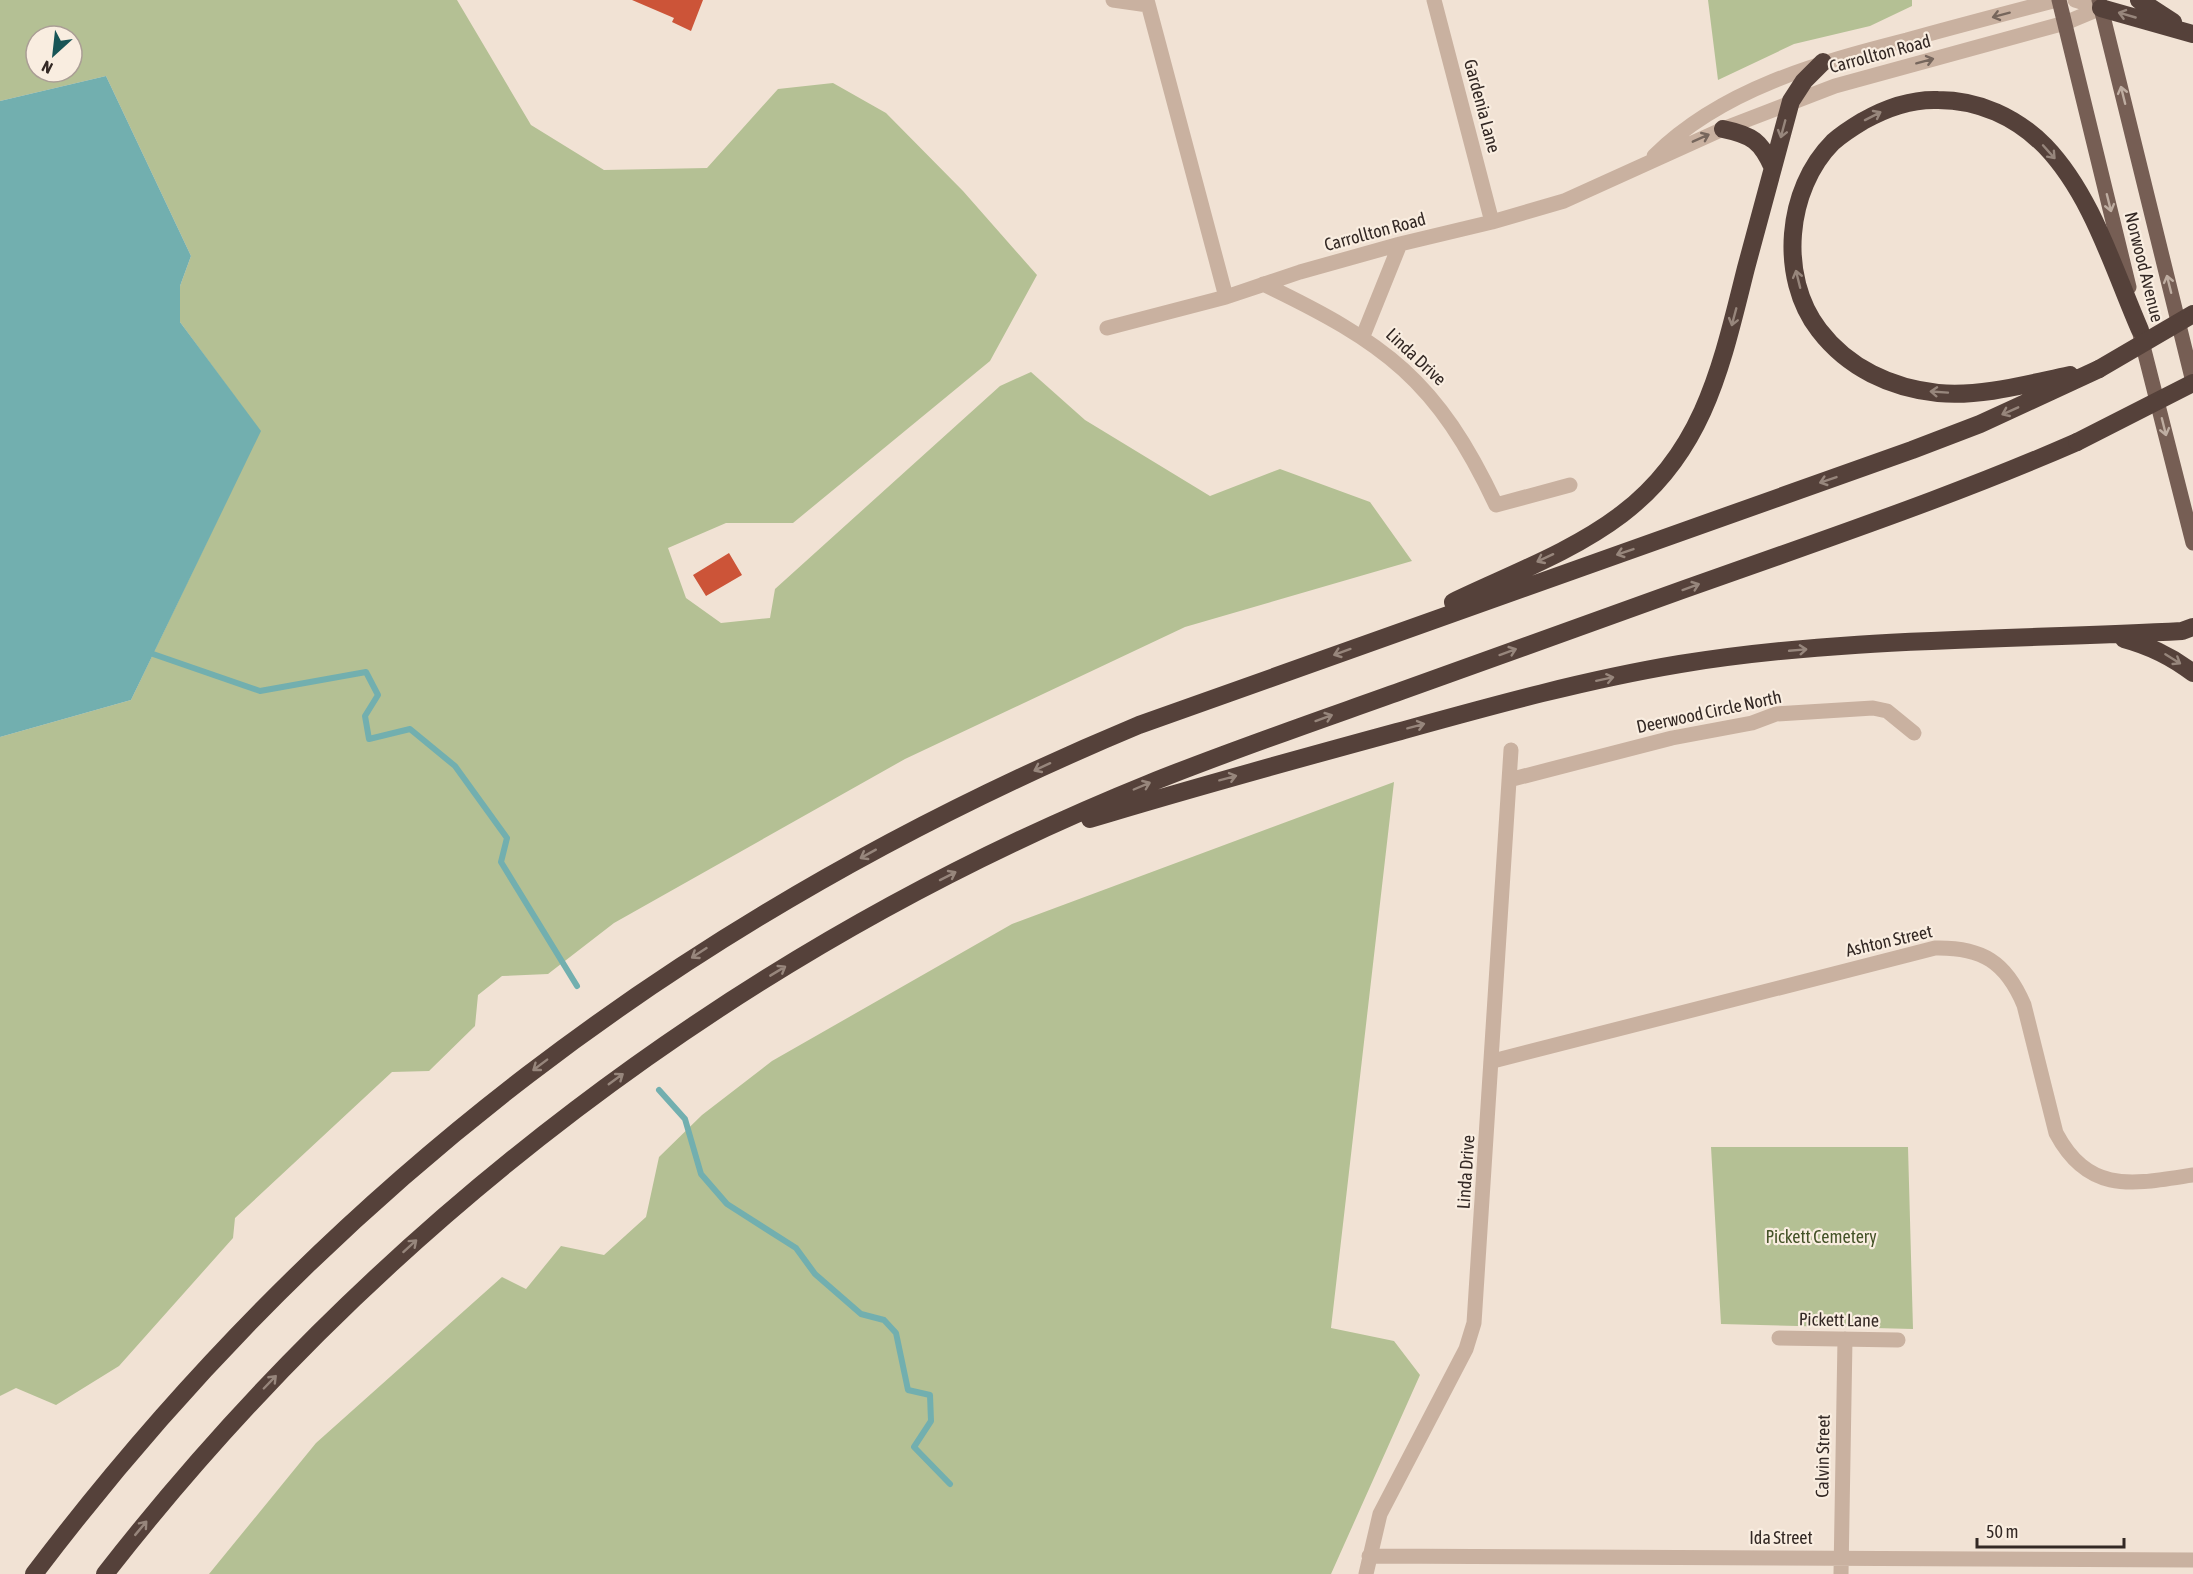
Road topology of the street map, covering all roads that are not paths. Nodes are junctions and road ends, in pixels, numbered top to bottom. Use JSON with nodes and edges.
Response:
{"nodes":[{"id":1,"x":1113,"y":0,"type":"edge"},
{"id":2,"x":1434,"y":0,"type":"edge"},
{"id":3,"x":2058,"y":0,"type":"edge"},
{"id":4,"x":2075,"y":0,"type":"edge"},
{"id":5,"x":2139,"y":0,"type":"edge"},
{"id":6,"x":1148,"y":3,"type":"edge"},
{"id":7,"x":2100,"y":4,"type":"edge"},
{"id":8,"x":2065,"y":23,"type":"junction"},
{"id":9,"x":2193,"y":34,"type":"edge"},
{"id":10,"x":1823,"y":62,"type":"junction"},
{"id":11,"x":1791,"y":101,"type":"junction"},
{"id":12,"x":1723,"y":129,"type":"junction"},
{"id":13,"x":1648,"y":162,"type":"junction"},
{"id":14,"x":1773,"y":168,"type":"junction"},
{"id":15,"x":1492,"y":222,"type":"junction"},
{"id":16,"x":1400,"y":244,"type":"junction"},
{"id":17,"x":1263,"y":284,"type":"junction"},
{"id":18,"x":1226,"y":297,"type":"junction"},
{"id":19,"x":2193,"y":314,"type":"edge"},
{"id":20,"x":1107,"y":328,"type":"dead end"},
{"id":21,"x":2140,"y":330,"type":"junction"},
{"id":22,"x":1363,"y":336,"type":"junction"},
{"id":23,"x":2061,"y":382,"type":"junction"},
{"id":24,"x":2193,"y":382,"type":"edge"},
{"id":25,"x":1570,"y":484,"type":"dead end"},
{"id":26,"x":2193,"y":543,"type":"edge"},
{"id":27,"x":2193,"y":627,"type":"edge"},
{"id":28,"x":2110,"y":635,"type":"junction"},
{"id":29,"x":1365,"y":643,"type":"junction"},
{"id":30,"x":2193,"y":673,"type":"edge"},
{"id":31,"x":1914,"y":732,"type":"dead end"},
{"id":32,"x":1511,"y":750,"type":"dead end"},
{"id":33,"x":1509,"y":780,"type":"junction"},
{"id":34,"x":1011,"y":844,"type":"junction"},
{"id":35,"x":1493,"y":1061,"type":"junction"},
{"id":36,"x":2193,"y":1175,"type":"edge"},
{"id":37,"x":1779,"y":1338,"type":"dead end"},
{"id":38,"x":1845,"y":1339,"type":"junction"},
{"id":39,"x":1898,"y":1340,"type":"dead end"},
{"id":40,"x":1370,"y":1556,"type":"junction"},
{"id":41,"x":1841,"y":1558,"type":"junction"},
{"id":42,"x":2193,"y":1560,"type":"edge"},
{"id":43,"x":34,"y":1574,"type":"edge"},
{"id":44,"x":105,"y":1574,"type":"edge"},
{"id":45,"x":1366,"y":1574,"type":"edge"},
{"id":46,"x":1841,"y":1574,"type":"edge"}],
"edges":[{"from":1,"to":6,"type":"street"},
{"from":2,"to":15,"type":"street","name":"Gardenia Lane"},
{"from":3,"to":8,"type":"main road","name":"Norwood Avenue"},
{"from":3,"to":10,"type":"street","name":"Carrollton Road","one_way":true},
{"from":4,"to":7,"type":"street"},
{"from":5,"to":9,"type":"highway"},
{"from":6,"to":18,"type":"street"},
{"from":7,"to":8,"type":"street","name":"Carrollton Road"},
{"from":9,"to":7,"type":"highway","one_way":true},
{"from":24,"to":7,"type":"main road","name":"Norwood Avenue","one_way":true},
{"from":11,"to":8,"type":"street","name":"Carrollton Road","one_way":true},
{"from":8,"to":21,"type":"main road","name":"Norwood Avenue","one_way":true},
{"from":10,"to":11,"type":"highway"},
{"from":10,"to":13,"type":"street","name":"Carrollton Road"},
{"from":11,"to":12,"type":"street","name":"Carrollton Road"},
{"from":11,"to":14,"type":"highway","one_way":true},
{"from":13,"to":12,"type":"street","name":"Carrollton Road","one_way":true},
{"from":12,"to":14,"type":"highway"},
{"from":13,"to":15,"type":"street","name":"Carrollton Road"},
{"from":14,"to":29,"type":"highway","one_way":true},
{"from":15,"to":16,"type":"street","name":"Carrollton Road"},
{"from":16,"to":17,"type":"street","name":"Carrollton Road"},
{"from":16,"to":22,"type":"street"},
{"from":17,"to":18,"type":"street","name":"Carrollton Road"},
{"from":17,"to":22,"type":"street","name":"Linda Drive"},
{"from":18,"to":20,"type":"street","name":"Carrollton Road"},
{"from":19,"to":23,"type":"highway","bridge":true},
{"from":23,"to":21,"type":"highway","one_way":true},
{"from":21,"to":26,"type":"main road","name":"Norwood Avenue","one_way":true},
{"from":22,"to":25,"type":"street","name":"Linda Drive"},
{"from":23,"to":29,"type":"highway","one_way":true},
{"from":34,"to":24,"type":"highway","one_way":true,"bridge":true},
{"from":27,"to":28,"type":"highway"},
{"from":28,"to":30,"type":"highway","one_way":true},
{"from":34,"to":28,"type":"highway","one_way":true},
{"from":29,"to":43,"type":"highway","one_way":true},
{"from":31,"to":33,"type":"street","name":"Deerwood Circle North"},
{"from":32,"to":33,"type":"street","name":"Linda Drive"},
{"from":33,"to":35,"type":"street","name":"Linda Drive"},
{"from":44,"to":34,"type":"highway","one_way":true},
{"from":35,"to":36,"type":"street","name":"Ashton Street"},
{"from":35,"to":40,"type":"street","name":"Linda Drive"},
{"from":37,"to":38,"type":"street","name":"Pickett Lane"},
{"from":38,"to":39,"type":"street","name":"Pickett Lane"},
{"from":38,"to":41,"type":"street","name":"Calvin Street"},
{"from":40,"to":41,"type":"street","name":"Ida Street"},
{"from":40,"to":45,"type":"street","name":"Linda Drive"},
{"from":41,"to":42,"type":"street","name":"Ida Street"},
{"from":41,"to":46,"type":"street","name":"Calvin Street"}]}
